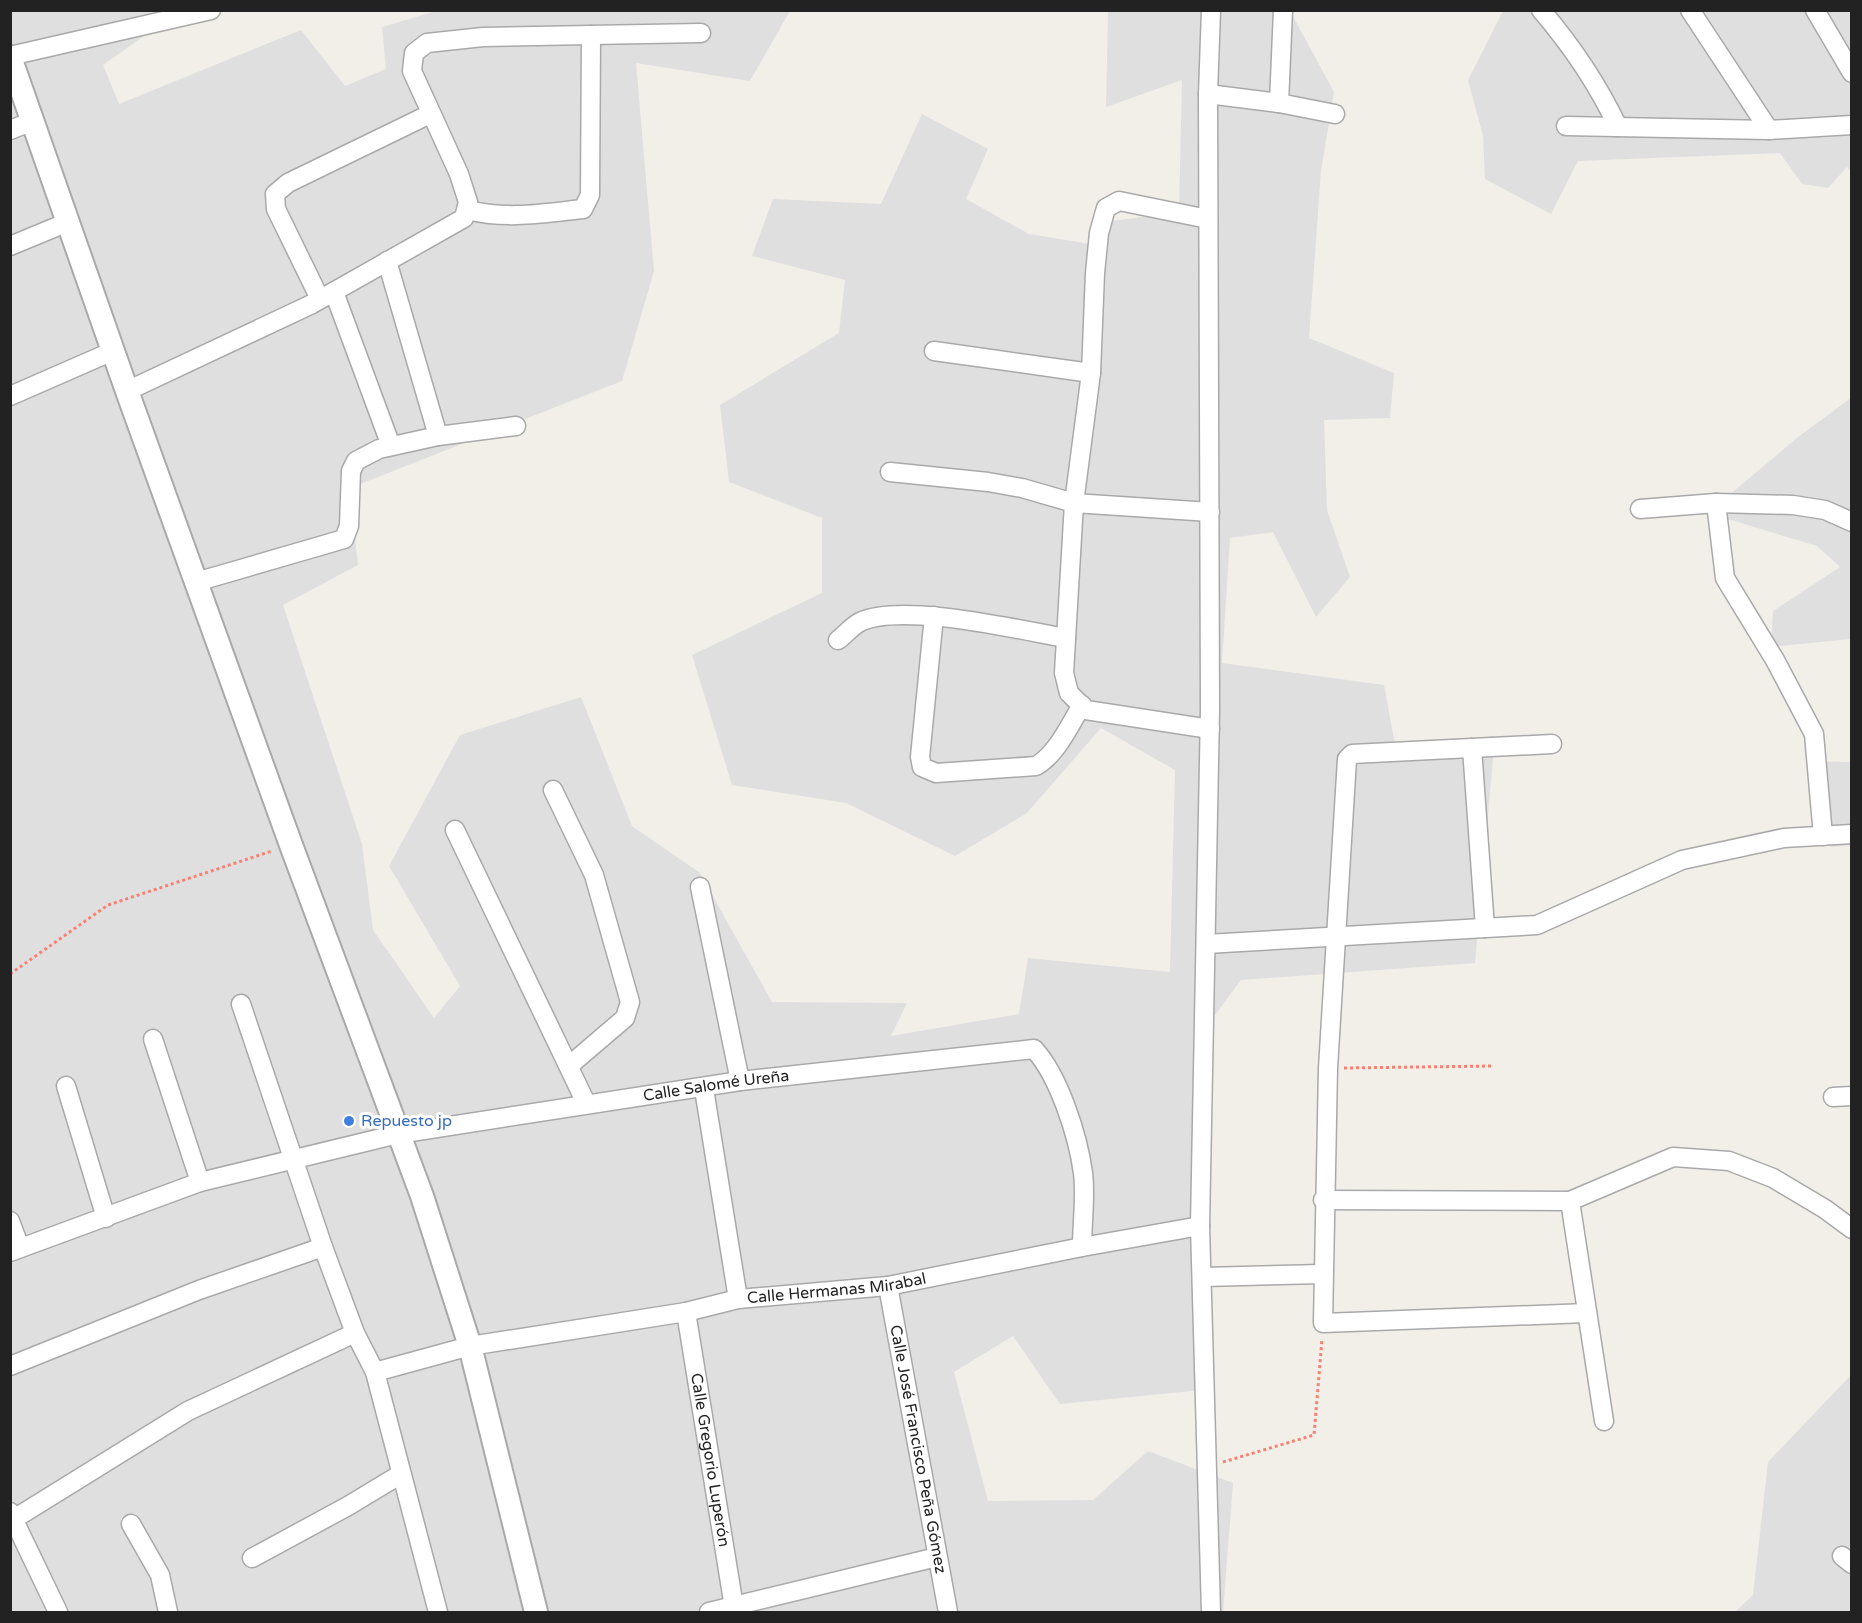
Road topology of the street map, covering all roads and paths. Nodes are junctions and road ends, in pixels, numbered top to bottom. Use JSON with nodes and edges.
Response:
{"nodes":[{"id":1,"x":211,"y":10,"type":"edge"},
{"id":2,"x":1211,"y":10,"type":"edge"},
{"id":3,"x":1283,"y":10,"type":"edge"},
{"id":4,"x":1541,"y":10,"type":"edge"},
{"id":5,"x":1690,"y":10,"type":"edge"},
{"id":6,"x":1815,"y":10,"type":"edge"},
{"id":7,"x":701,"y":33,"type":"dead end"},
{"id":8,"x":591,"y":35,"type":"junction"},
{"id":9,"x":10,"y":56,"type":"edge"},
{"id":10,"x":1851,"y":73,"type":"edge"},
{"id":11,"x":1208,"y":94,"type":"junction"},
{"id":12,"x":1279,"y":103,"type":"junction"},
{"id":13,"x":430,"y":114,"type":"junction"},
{"id":14,"x":1335,"y":114,"type":"dead end"},
{"id":15,"x":33,"y":121,"type":"junction"},
{"id":16,"x":1851,"y":125,"type":"edge"},
{"id":17,"x":1566,"y":126,"type":"dead end"},
{"id":18,"x":1618,"y":127,"type":"junction"},
{"id":19,"x":10,"y":130,"type":"edge"},
{"id":20,"x":1769,"y":130,"type":"junction"},
{"id":21,"x":468,"y":210,"type":"junction"},
{"id":22,"x":1208,"y":219,"type":"junction"},
{"id":23,"x":68,"y":222,"type":"junction"},
{"id":24,"x":10,"y":246,"type":"edge"},
{"id":25,"x":387,"y":261,"type":"junction"},
{"id":26,"x":327,"y":296,"type":"junction"},
{"id":27,"x":112,"y":351,"type":"junction"},
{"id":28,"x":934,"y":351,"type":"dead end"},
{"id":29,"x":1091,"y":373,"type":"junction"},
{"id":30,"x":127,"y":391,"type":"junction"},
{"id":31,"x":10,"y":396,"type":"edge"},
{"id":32,"x":516,"y":426,"type":"dead end"},
{"id":33,"x":438,"y":436,"type":"junction"},
{"id":34,"x":391,"y":446,"type":"junction"},
{"id":35,"x":890,"y":472,"type":"dead end"},
{"id":36,"x":1074,"y":503,"type":"junction"},
{"id":37,"x":1716,"y":503,"type":"junction"},
{"id":38,"x":1640,"y":509,"type":"dead end"},
{"id":39,"x":1210,"y":512,"type":"junction"},
{"id":40,"x":1851,"y":522,"type":"edge"},
{"id":41,"x":196,"y":582,"type":"junction"},
{"id":42,"x":934,"y":616,"type":"junction"},
{"id":43,"x":1066,"y":638,"type":"junction"},
{"id":44,"x":838,"y":640,"type":"dead end"},
{"id":45,"x":1082,"y":705,"type":"junction"},
{"id":46,"x":1210,"y":729,"type":"junction"},
{"id":47,"x":1552,"y":744,"type":"dead end"},
{"id":48,"x":1472,"y":748,"type":"junction"},
{"id":49,"x":553,"y":790,"type":"dead end"},
{"id":50,"x":456,"y":830,"type":"dead end"},
{"id":51,"x":1851,"y":834,"type":"edge"},
{"id":52,"x":1823,"y":836,"type":"junction"},
{"id":53,"x":291,"y":844,"type":"junction"},
{"id":54,"x":700,"y":887,"type":"dead end"},
{"id":55,"x":1485,"y":928,"type":"junction"},
{"id":56,"x":1335,"y":936,"type":"junction"},
{"id":57,"x":1206,"y":944,"type":"junction"},
{"id":58,"x":10,"y":974,"type":"edge"},
{"id":59,"x":241,"y":1004,"type":"dead end"},
{"id":60,"x":153,"y":1039,"type":"dead end"},
{"id":61,"x":570,"y":1065,"type":"junction"},
{"id":62,"x":1493,"y":1066,"type":"dead end"},
{"id":63,"x":1328,"y":1068,"type":"junction"},
{"id":64,"x":740,"y":1082,"type":"junction"},
{"id":65,"x":66,"y":1086,"type":"dead end"},
{"id":66,"x":704,"y":1089,"type":"junction"},
{"id":67,"x":1851,"y":1096,"type":"edge"},
{"id":68,"x":1833,"y":1097,"type":"dead end"},
{"id":69,"x":586,"y":1103,"type":"junction"},
{"id":70,"x":398,"y":1134,"type":"junction"},
{"id":71,"x":294,"y":1157,"type":"junction"},
{"id":72,"x":200,"y":1182,"type":"junction"},
{"id":73,"x":1323,"y":1200,"type":"junction"},
{"id":74,"x":1570,"y":1201,"type":"junction"},
{"id":75,"x":106,"y":1218,"type":"junction"},
{"id":76,"x":10,"y":1221,"type":"edge"},
{"id":77,"x":1200,"y":1226,"type":"junction"},
{"id":78,"x":1851,"y":1229,"type":"edge"},
{"id":79,"x":323,"y":1246,"type":"junction"},
{"id":80,"x":1082,"y":1246,"type":"junction"},
{"id":81,"x":15,"y":1250,"type":"edge"},
{"id":82,"x":1322,"y":1274,"type":"junction"},
{"id":83,"x":1203,"y":1277,"type":"junction"},
{"id":84,"x":888,"y":1286,"type":"junction"},
{"id":85,"x":738,"y":1299,"type":"junction"},
{"id":86,"x":686,"y":1312,"type":"junction"},
{"id":87,"x":1587,"y":1313,"type":"junction"},
{"id":88,"x":1323,"y":1323,"type":"junction"},
{"id":89,"x":355,"y":1333,"type":"junction"},
{"id":90,"x":470,"y":1346,"type":"junction"},
{"id":91,"x":10,"y":1366,"type":"edge"},
{"id":92,"x":375,"y":1372,"type":"junction"},
{"id":93,"x":1604,"y":1421,"type":"dead end"},
{"id":94,"x":1207,"y":1467,"type":"junction"},
{"id":95,"x":400,"y":1474,"type":"junction"},
{"id":96,"x":12,"y":1515,"type":"edge"},
{"id":97,"x":131,"y":1524,"type":"dead end"},
{"id":98,"x":937,"y":1557,"type":"junction"},
{"id":99,"x":252,"y":1558,"type":"dead end"},
{"id":100,"x":734,"y":1607,"type":"junction"},
{"id":101,"x":58,"y":1612,"type":"edge"},
{"id":102,"x":168,"y":1612,"type":"edge"},
{"id":103,"x":438,"y":1612,"type":"edge"},
{"id":104,"x":536,"y":1612,"type":"edge"},
{"id":105,"x":709,"y":1612,"type":"edge"},
{"id":106,"x":948,"y":1612,"type":"edge"},
{"id":107,"x":1211,"y":1612,"type":"edge"}],
"edges":[{"from":1,"to":9,"type":"street"},
{"from":2,"to":11,"type":"street"},
{"from":3,"to":12,"type":"street"},
{"from":4,"to":18,"type":"street"},
{"from":5,"to":20,"type":"street"},
{"from":6,"to":10,"type":"street"},
{"from":7,"to":8,"type":"street"},
{"from":8,"to":13,"type":"street"},
{"from":8,"to":21,"type":"street"},
{"from":9,"to":15,"type":"street"},
{"from":11,"to":12,"type":"street"},
{"from":11,"to":22,"type":"street"},
{"from":12,"to":14,"type":"street"},
{"from":13,"to":21,"type":"street"},
{"from":13,"to":26,"type":"street"},
{"from":15,"to":19,"type":"street"},
{"from":15,"to":23,"type":"street"},
{"from":16,"to":20,"type":"street"},
{"from":17,"to":18,"type":"street"},
{"from":18,"to":20,"type":"street"},
{"from":21,"to":25,"type":"street"},
{"from":22,"to":29,"type":"street"},
{"from":22,"to":39,"type":"street"},
{"from":23,"to":24,"type":"street"},
{"from":23,"to":27,"type":"street"},
{"from":25,"to":26,"type":"street"},
{"from":25,"to":33,"type":"street"},
{"from":26,"to":30,"type":"street"},
{"from":26,"to":34,"type":"street"},
{"from":27,"to":30,"type":"street"},
{"from":27,"to":31,"type":"street"},
{"from":28,"to":29,"type":"street"},
{"from":29,"to":36,"type":"street"},
{"from":30,"to":41,"type":"street"},
{"from":32,"to":33,"type":"street"},
{"from":33,"to":34,"type":"street"},
{"from":34,"to":41,"type":"street"},
{"from":35,"to":36,"type":"street"},
{"from":36,"to":39,"type":"street"},
{"from":36,"to":43,"type":"street"},
{"from":37,"to":38,"type":"street"},
{"from":37,"to":40,"type":"street"},
{"from":37,"to":52,"type":"street"},
{"from":39,"to":46,"type":"street"},
{"from":41,"to":53,"type":"street"},
{"from":42,"to":43,"type":"street"},
{"from":42,"to":44,"type":"street"},
{"from":42,"to":45,"type":"street"},
{"from":43,"to":45,"type":"street"},
{"from":45,"to":46,"type":"street"},
{"from":46,"to":57,"type":"street"},
{"from":47,"to":48,"type":"street"},
{"from":48,"to":55,"type":"street"},
{"from":48,"to":56,"type":"street"},
{"from":49,"to":61,"type":"street"},
{"from":50,"to":61,"type":"street"},
{"from":51,"to":52,"type":"street"},
{"from":52,"to":55,"type":"street"},
{"from":53,"to":58,"type":"path"},
{"from":53,"to":70,"type":"street"},
{"from":54,"to":64,"type":"street"},
{"from":55,"to":56,"type":"street"},
{"from":56,"to":57,"type":"street"},
{"from":56,"to":63,"type":"street"},
{"from":57,"to":77,"type":"street"},
{"from":59,"to":71,"type":"street"},
{"from":60,"to":72,"type":"street"},
{"from":61,"to":69,"type":"street"},
{"from":62,"to":63,"type":"path"},
{"from":63,"to":73,"type":"street"},
{"from":64,"to":66,"type":"street","name":"Calle Salomé Ureña"},
{"from":64,"to":80,"type":"street","name":"Calle Salomé Ureña"},
{"from":65,"to":75,"type":"street"},
{"from":66,"to":69,"type":"street","name":"Calle Salomé Ureña"},
{"from":66,"to":85,"type":"street"},
{"from":67,"to":68,"type":"street"},
{"from":69,"to":70,"type":"street","name":"Calle Salomé Ureña"},
{"from":70,"to":71,"type":"street","name":"Calle Salomé Ureña"},
{"from":70,"to":90,"type":"street"},
{"from":71,"to":72,"type":"street","name":"Calle Salomé Ureña"},
{"from":71,"to":79,"type":"street"},
{"from":72,"to":75,"type":"street","name":"Calle Salomé Ureña"},
{"from":73,"to":74,"type":"street"},
{"from":73,"to":82,"type":"street"},
{"from":74,"to":78,"type":"street"},
{"from":74,"to":87,"type":"street"},
{"from":75,"to":81,"type":"street","name":"Calle Salomé Ureña"},
{"from":76,"to":81,"type":"street"},
{"from":77,"to":80,"type":"street","name":"Calle Hermanas Mirabal"},
{"from":77,"to":83,"type":"street"},
{"from":79,"to":89,"type":"street"},
{"from":79,"to":91,"type":"street"},
{"from":80,"to":84,"type":"street","name":"Calle Hermanas Mirabal"},
{"from":82,"to":83,"type":"street"},
{"from":82,"to":88,"type":"street"},
{"from":83,"to":94,"type":"street"},
{"from":84,"to":85,"type":"street","name":"Calle Hermanas Mirabal"},
{"from":84,"to":98,"type":"street","name":"Calle José Francisco Peña Gómez"},
{"from":85,"to":86,"type":"street","name":"Calle Hermanas Mirabal"},
{"from":86,"to":90,"type":"street","name":"Calle Hermanas Mirabal"},
{"from":86,"to":100,"type":"street","name":"Calle Gregorio Luperón"},
{"from":87,"to":88,"type":"street"},
{"from":87,"to":93,"type":"street"},
{"from":88,"to":94,"type":"path"},
{"from":89,"to":92,"type":"street"},
{"from":89,"to":96,"type":"street"},
{"from":90,"to":92,"type":"street","name":"Calle Hermanas Mirabal"},
{"from":90,"to":104,"type":"street"},
{"from":92,"to":95,"type":"street"},
{"from":94,"to":107,"type":"street"},
{"from":95,"to":99,"type":"street"},
{"from":95,"to":103,"type":"street"},
{"from":96,"to":101,"type":"street"},
{"from":97,"to":102,"type":"street"},
{"from":98,"to":100,"type":"street"},
{"from":98,"to":106,"type":"street","name":"Calle José Francisco Peña Gómez"},
{"from":100,"to":105,"type":"street"}]}
